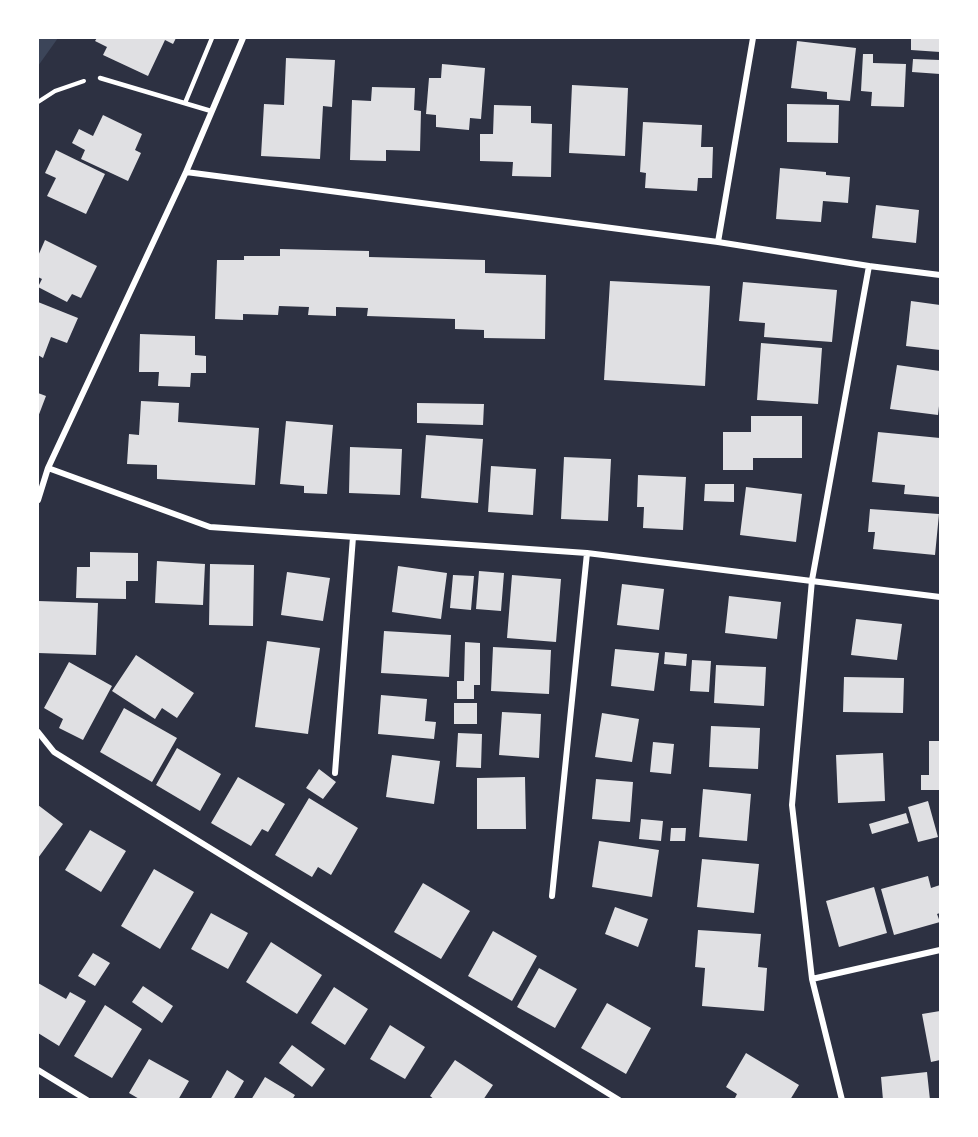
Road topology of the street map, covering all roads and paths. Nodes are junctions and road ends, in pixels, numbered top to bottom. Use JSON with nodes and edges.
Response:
{"nodes":[{"id":1,"x":212,"y":38,"type":"edge"},
{"id":2,"x":243,"y":38,"type":"edge"},
{"id":3,"x":753,"y":38,"type":"edge"},
{"id":4,"x":100,"y":78,"type":"joint"},
{"id":5,"x":38,"y":102,"type":"edge"},
{"id":6,"x":185,"y":103,"type":"junction"},
{"id":7,"x":211,"y":111,"type":"junction"},
{"id":8,"x":186,"y":172,"type":"junction"},
{"id":9,"x":718,"y":242,"type":"junction"},
{"id":10,"x":869,"y":266,"type":"junction"},
{"id":11,"x":940,"y":275,"type":"edge"},
{"id":12,"x":48,"y":468,"type":"junction"},
{"id":13,"x":38,"y":500,"type":"edge"},
{"id":14,"x":353,"y":537,"type":"junction"},
{"id":15,"x":587,"y":554,"type":"junction"},
{"id":16,"x":812,"y":580,"type":"junction"},
{"id":17,"x":940,"y":597,"type":"edge"},
{"id":18,"x":38,"y":732,"type":"edge"},
{"id":19,"x":334,"y":773,"type":"dead end"},
{"id":20,"x":552,"y":896,"type":"dead end"},
{"id":21,"x":940,"y":950,"type":"edge"},
{"id":22,"x":812,"y":979,"type":"junction"},
{"id":23,"x":38,"y":1070,"type":"edge"},
{"id":24,"x":87,"y":1100,"type":"edge"},
{"id":25,"x":619,"y":1100,"type":"edge"},
{"id":26,"x":842,"y":1100,"type":"edge"}],
"edges":[{"from":1,"to":6,"type":"lane"},
{"from":2,"to":7,"type":"street"},
{"from":3,"to":9,"type":"street"},
{"from":4,"to":5,"type":"path"},
{"from":4,"to":6,"type":"lane"},
{"from":6,"to":7,"type":"lane"},
{"from":7,"to":8,"type":"street"},
{"from":8,"to":9,"type":"street"},
{"from":8,"to":12,"type":"street"},
{"from":9,"to":10,"type":"street"},
{"from":10,"to":11,"type":"street"},
{"from":10,"to":16,"type":"street"},
{"from":12,"to":13,"type":"street"},
{"from":12,"to":14,"type":"street"},
{"from":14,"to":15,"type":"street"},
{"from":14,"to":19,"type":"street"},
{"from":15,"to":16,"type":"street"},
{"from":15,"to":20,"type":"street"},
{"from":16,"to":17,"type":"street"},
{"from":16,"to":22,"type":"street"},
{"from":18,"to":25,"type":"street"},
{"from":21,"to":22,"type":"street"},
{"from":22,"to":26,"type":"street"},
{"from":23,"to":24,"type":"street"}]}
